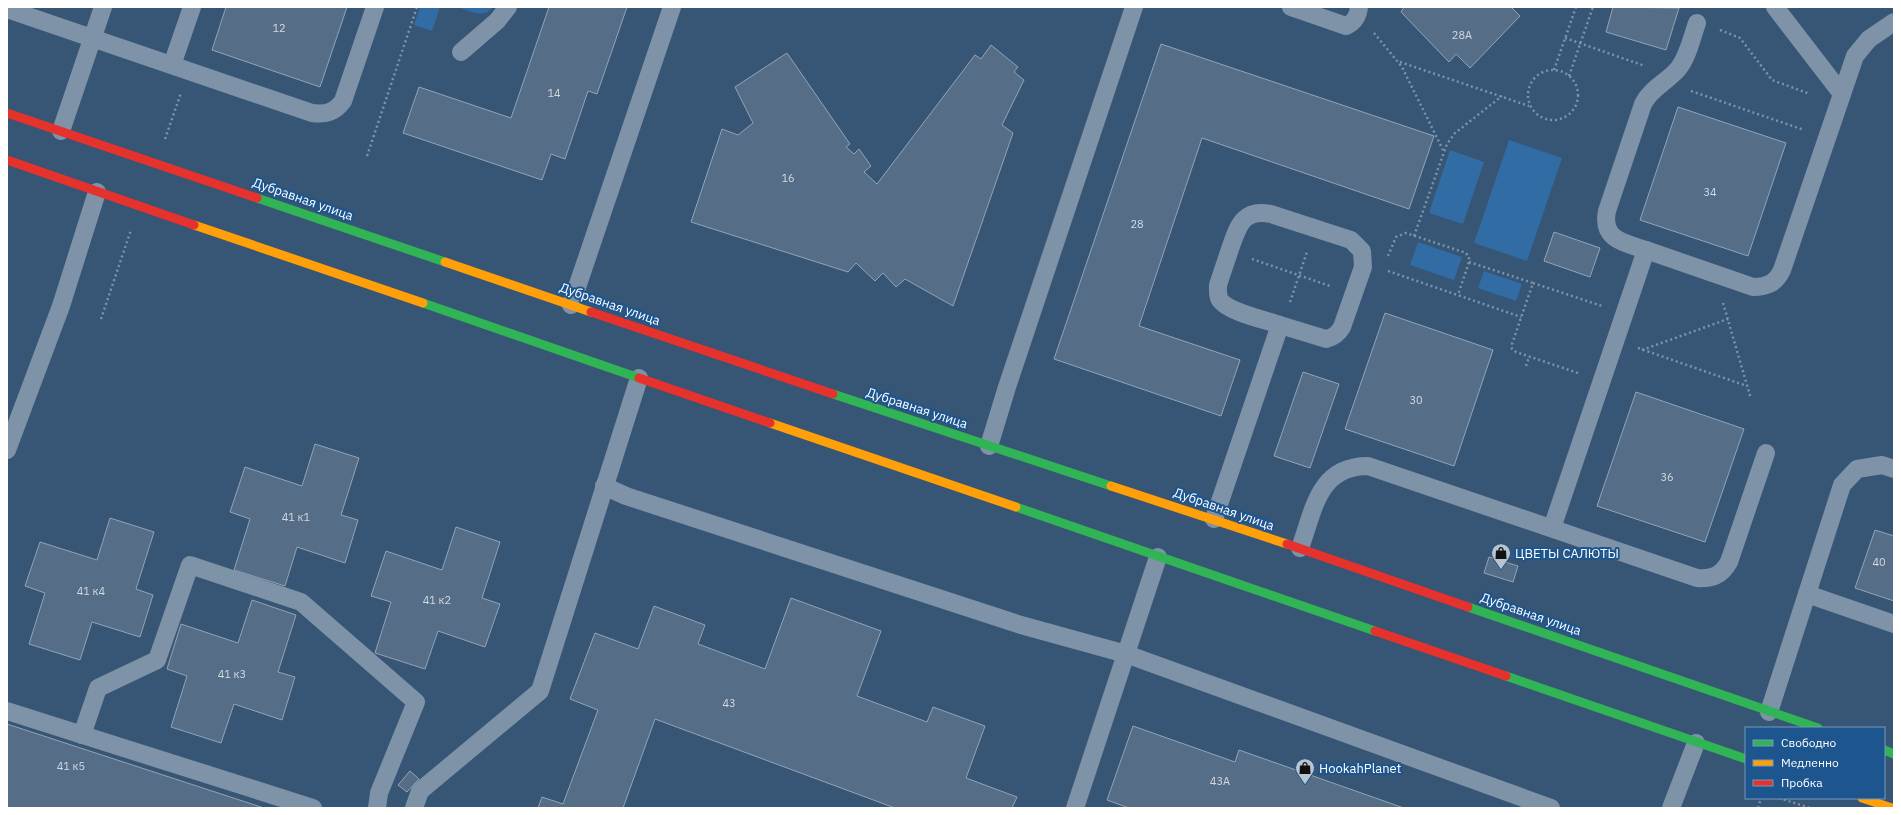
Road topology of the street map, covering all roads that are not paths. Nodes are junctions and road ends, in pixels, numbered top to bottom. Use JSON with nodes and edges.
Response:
{"nodes":[{"id":1,"x":103,"y":7,"type":"edge"},
{"id":2,"x":192,"y":7,"type":"edge"},
{"id":3,"x":375,"y":7,"type":"edge"},
{"id":4,"x":508,"y":7,"type":"edge"},
{"id":5,"x":672,"y":7,"type":"edge"},
{"id":6,"x":1134,"y":7,"type":"edge"},
{"id":7,"x":1291,"y":7,"type":"edge"},
{"id":8,"x":1775,"y":7,"type":"edge"},
{"id":9,"x":7,"y":9,"type":"edge"},
{"id":10,"x":1358,"y":11,"type":"edge"},
{"id":11,"x":1697,"y":22,"type":"road end"},
{"id":12,"x":1894,"y":22,"type":"edge"},
{"id":13,"x":92,"y":39,"type":"junction"},
{"id":14,"x":461,"y":52,"type":"dead end"},
{"id":15,"x":172,"y":65,"type":"junction"},
{"id":16,"x":1840,"y":99,"type":"junction"},
{"id":17,"x":7,"y":113,"type":"edge"},
{"id":18,"x":61,"y":131,"type":"junction"},
{"id":19,"x":7,"y":160,"type":"edge"},
{"id":20,"x":97,"y":192,"type":"junction"},
{"id":21,"x":1646,"y":250,"type":"junction"},
{"id":22,"x":571,"y":305,"type":"junction"},
{"id":23,"x":1281,"y":325,"type":"junction"},
{"id":24,"x":639,"y":378,"type":"junction"},
{"id":25,"x":989,"y":446,"type":"junction"},
{"id":26,"x":7,"y":450,"type":"edge"},
{"id":27,"x":1766,"y":453,"type":"dead end"},
{"id":28,"x":1894,"y":469,"type":"edge"},
{"id":29,"x":604,"y":486,"type":"junction"},
{"id":30,"x":1214,"y":519,"type":"junction"},
{"id":31,"x":1552,"y":528,"type":"junction"},
{"id":32,"x":1300,"y":548,"type":"junction"},
{"id":33,"x":1158,"y":557,"type":"junction"},
{"id":34,"x":1807,"y":594,"type":"junction"},
{"id":35,"x":1894,"y":624,"type":"edge"},
{"id":36,"x":1126,"y":654,"type":"junction"},
{"id":37,"x":7,"y":711,"type":"edge"},
{"id":38,"x":1769,"y":712,"type":"junction"},
{"id":39,"x":1815,"y":727,"type":"edge"},
{"id":40,"x":82,"y":735,"type":"junction"},
{"id":41,"x":1696,"y":743,"type":"junction"},
{"id":42,"x":1745,"y":759,"type":"edge"},
{"id":43,"x":1865,"y":799,"type":"edge"},
{"id":44,"x":313,"y":808,"type":"edge"},
{"id":45,"x":377,"y":808,"type":"edge"},
{"id":46,"x":414,"y":808,"type":"edge"},
{"id":47,"x":1076,"y":808,"type":"edge"},
{"id":48,"x":1551,"y":808,"type":"edge"},
{"id":49,"x":1670,"y":808,"type":"edge"},
{"id":50,"x":1892,"y":808,"type":"edge"}],
"edges":[{"from":1,"to":13,"type":"lane"},
{"from":2,"to":15,"type":"lane"},
{"from":3,"to":15,"type":"lane"},
{"from":4,"to":14,"type":"lane"},
{"from":5,"to":22,"type":"lane"},
{"from":6,"to":25,"type":"lane"},
{"from":7,"to":10,"type":"lane"},
{"from":8,"to":16,"type":"lane"},
{"from":9,"to":13,"type":"lane"},
{"from":11,"to":21,"type":"lane"},
{"from":12,"to":16,"type":"lane"},
{"from":13,"to":15,"type":"lane"},
{"from":13,"to":18,"type":"lane"},
{"from":16,"to":21,"type":"lane"},
{"from":17,"to":18,"type":"street","name":"Дубравная улица"},
{"from":18,"to":22,"type":"street","name":"Дубравная улица"},
{"from":19,"to":20,"type":"street"},
{"from":20,"to":24,"type":"street"},
{"from":20,"to":26,"type":"lane"},
{"from":21,"to":31,"type":"lane"},
{"from":22,"to":25,"type":"street","name":"Дубравная улица"},
{"from":23,"to":23,"type":"lane"},
{"from":23,"to":30,"type":"lane"},
{"from":24,"to":29,"type":"lane"},
{"from":24,"to":33,"type":"street"},
{"from":25,"to":30,"type":"street","name":"Дубравная улица"},
{"from":27,"to":31,"type":"lane"},
{"from":28,"to":34,"type":"lane"},
{"from":29,"to":36,"type":"lane"},
{"from":29,"to":46,"type":"lane"},
{"from":30,"to":32,"type":"street","name":"Дубравная улица"},
{"from":31,"to":32,"type":"lane"},
{"from":32,"to":38,"type":"street","name":"Дубравная улица"},
{"from":33,"to":36,"type":"lane"},
{"from":33,"to":41,"type":"street"},
{"from":34,"to":35,"type":"lane"},
{"from":34,"to":38,"type":"lane"},
{"from":36,"to":47,"type":"lane"},
{"from":36,"to":48,"type":"lane"},
{"from":37,"to":40,"type":"lane"},
{"from":38,"to":39,"type":"street","name":"Дубравная улица"},
{"from":40,"to":44,"type":"lane"},
{"from":40,"to":45,"type":"lane"},
{"from":41,"to":42,"type":"street"},
{"from":41,"to":49,"type":"lane"},
{"from":43,"to":50,"type":"street"}]}
